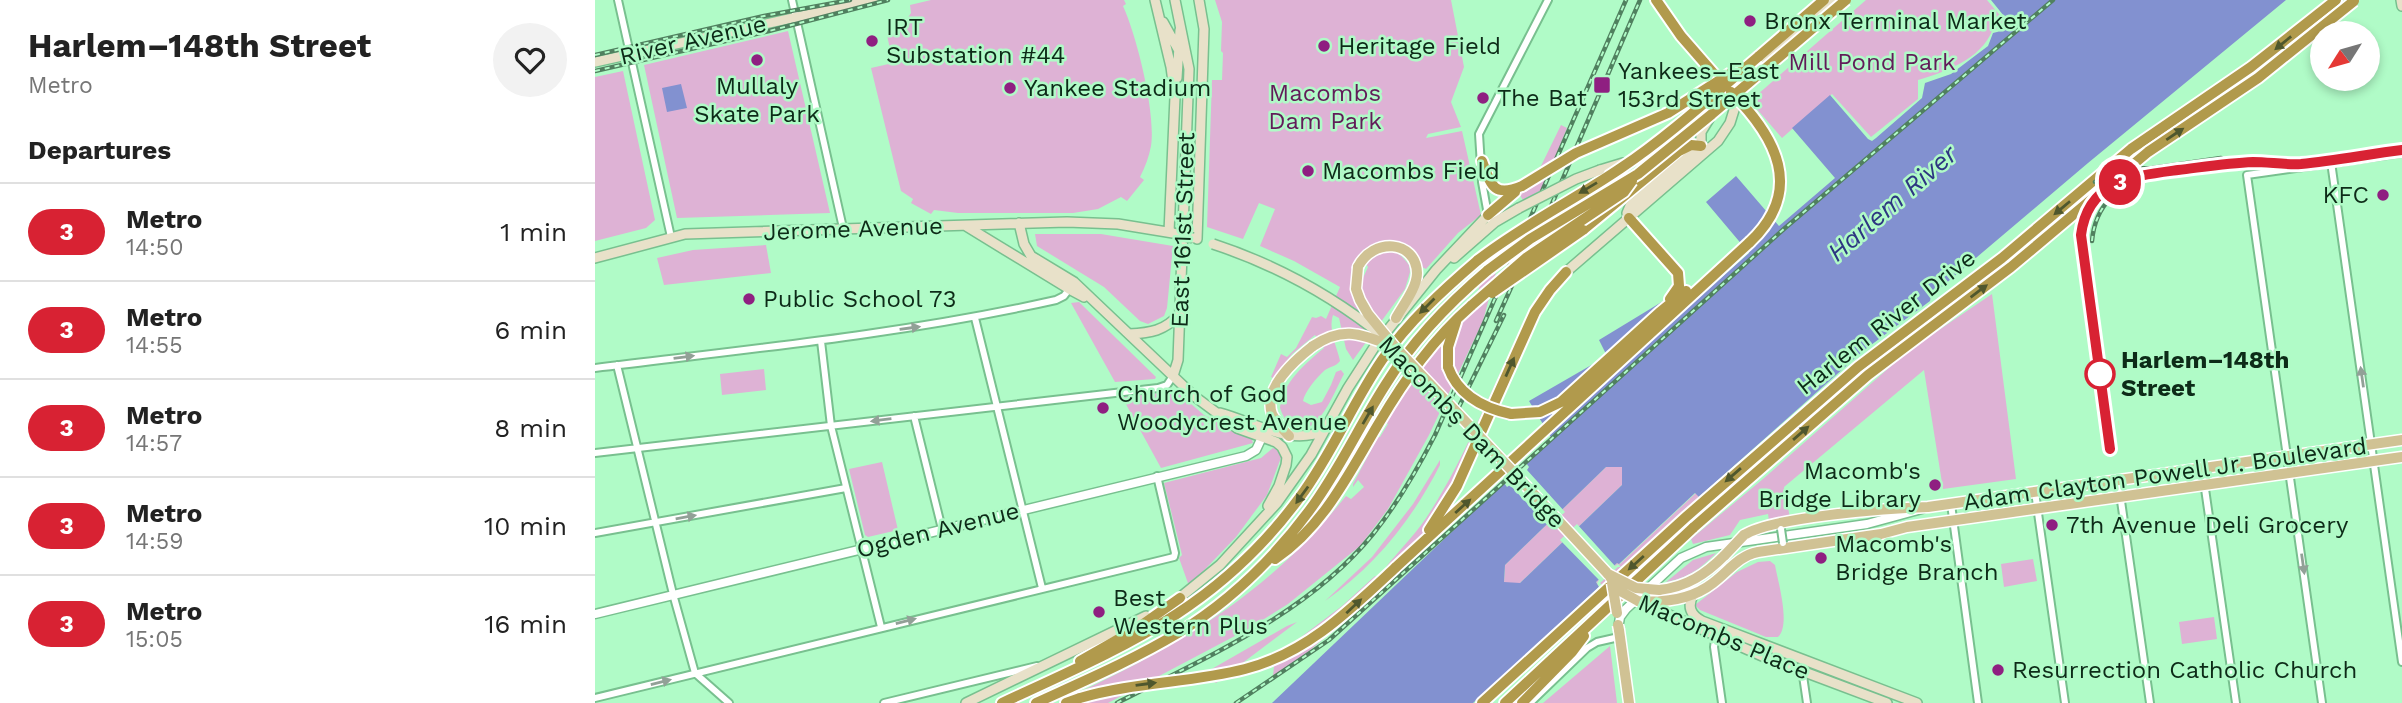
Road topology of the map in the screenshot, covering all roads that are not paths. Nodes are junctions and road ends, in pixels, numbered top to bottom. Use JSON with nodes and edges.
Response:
{"nodes":[{"id":1,"x":618,"y":0,"type":"edge"},
{"id":2,"x":792,"y":0,"type":"edge"},
{"id":3,"x":873,"y":0,"type":"edge"},
{"id":4,"x":1175,"y":0,"type":"edge"},
{"id":5,"x":1199,"y":0,"type":"edge"},
{"id":6,"x":1548,"y":0,"type":"edge"},
{"id":7,"x":1656,"y":0,"type":"edge"},
{"id":8,"x":1824,"y":0,"type":"edge"},
{"id":9,"x":1835,"y":0,"type":"edge"},
{"id":10,"x":1846,"y":0,"type":"edge"},
{"id":11,"x":2336,"y":0,"type":"edge"},
{"id":12,"x":2401,"y":0,"type":"edge"},
{"id":13,"x":2355,"y":1,"type":"edge"},
{"id":14,"x":1156,"y":3,"type":"edge"},
{"id":15,"x":2402,"y":6,"type":"edge"},
{"id":16,"x":796,"y":17,"type":"junction"},
{"id":17,"x":1181,"y":23,"type":"junction"},
{"id":18,"x":1203,"y":36,"type":"junction"},
{"id":19,"x":1178,"y":48,"type":"junction"},
{"id":20,"x":631,"y":54,"type":"junction"},
{"id":21,"x":1758,"y":57,"type":"junction"},
{"id":22,"x":595,"y":62,"type":"edge"},
{"id":23,"x":1189,"y":69,"type":"junction"},
{"id":24,"x":1715,"y":75,"type":"junction"},
{"id":25,"x":1744,"y":78,"type":"junction"},
{"id":26,"x":1733,"y":88,"type":"junction"},
{"id":27,"x":1175,"y":97,"type":"junction"},
{"id":28,"x":1704,"y":149,"type":"junction"},
{"id":29,"x":2402,"y":153,"type":"edge"},
{"id":30,"x":1482,"y":161,"type":"junction"},
{"id":31,"x":2332,"y":162,"type":"junction"},
{"id":32,"x":1638,"y":174,"type":"junction"},
{"id":33,"x":1508,"y":194,"type":"junction"},
{"id":34,"x":1488,"y":215,"type":"junction"},
{"id":35,"x":1629,"y":218,"type":"junction"},
{"id":36,"x":1019,"y":223,"type":"junction"},
{"id":37,"x":966,"y":226,"type":"junction"},
{"id":38,"x":843,"y":228,"type":"junction"},
{"id":39,"x":1171,"y":232,"type":"junction"},
{"id":40,"x":671,"y":237,"type":"junction"},
{"id":41,"x":1195,"y":239,"type":"junction"},
{"id":42,"x":595,"y":258,"type":"edge"},
{"id":43,"x":1566,"y":272,"type":"joint"},
{"id":44,"x":1071,"y":286,"type":"junction"},
{"id":45,"x":1422,"y":288,"type":"junction"},
{"id":46,"x":1472,"y":305,"type":"junction"},
{"id":47,"x":1180,"y":313,"type":"junction"},
{"id":48,"x":1659,"y":313,"type":"junction"},
{"id":49,"x":1459,"y":316,"type":"junction"},
{"id":50,"x":975,"y":318,"type":"junction"},
{"id":51,"x":1396,"y":318,"type":"junction"},
{"id":52,"x":1129,"y":334,"type":"junction"},
{"id":53,"x":821,"y":341,"type":"junction"},
{"id":54,"x":1395,"y":347,"type":"junction"},
{"id":55,"x":617,"y":365,"type":"junction"},
{"id":56,"x":1415,"y":366,"type":"junction"},
{"id":57,"x":595,"y":368,"type":"edge"},
{"id":58,"x":1173,"y":376,"type":"junction"},
{"id":59,"x":997,"y":407,"type":"junction"},
{"id":60,"x":914,"y":416,"type":"junction"},
{"id":61,"x":831,"y":426,"type":"junction"},
{"id":62,"x":1325,"y":430,"type":"junction"},
{"id":63,"x":1264,"y":432,"type":"junction"},
{"id":64,"x":1289,"y":436,"type":"junction"},
{"id":65,"x":2402,"y":440,"type":"edge"},
{"id":66,"x":2371,"y":444,"type":"junction"},
{"id":67,"x":637,"y":448,"type":"junction"},
{"id":68,"x":595,"y":453,"type":"edge"},
{"id":69,"x":2287,"y":456,"type":"junction"},
{"id":70,"x":2402,"y":457,"type":"edge"},
{"id":71,"x":2374,"y":461,"type":"junction"},
{"id":72,"x":2202,"y":468,"type":"junction"},
{"id":73,"x":2290,"y":472,"type":"junction"},
{"id":74,"x":1157,"y":476,"type":"junction"},
{"id":75,"x":2118,"y":480,"type":"junction"},
{"id":76,"x":2205,"y":485,"type":"junction"},
{"id":77,"x":846,"y":488,"type":"junction"},
{"id":78,"x":2035,"y":492,"type":"junction"},
{"id":79,"x":2121,"y":497,"type":"junction"},
{"id":80,"x":1951,"y":504,"type":"junction"},
{"id":81,"x":1928,"y":508,"type":"junction"},
{"id":82,"x":1023,"y":509,"type":"junction"},
{"id":83,"x":2037,"y":509,"type":"junction"},
{"id":84,"x":1865,"y":512,"type":"junction"},
{"id":85,"x":1261,"y":520,"type":"junction"},
{"id":86,"x":1953,"y":520,"type":"junction"},
{"id":87,"x":655,"y":522,"type":"junction"},
{"id":88,"x":1867,"y":524,"type":"junction"},
{"id":89,"x":1781,"y":526,"type":"junction"},
{"id":90,"x":1907,"y":527,"type":"junction"},
{"id":91,"x":942,"y":528,"type":"junction"},
{"id":92,"x":595,"y":533,"type":"edge"},
{"id":93,"x":1784,"y":546,"type":"junction"},
{"id":94,"x":862,"y":548,"type":"junction"},
{"id":95,"x":1412,"y":552,"type":"junction"},
{"id":96,"x":1258,"y":570,"type":"junction"},
{"id":97,"x":1608,"y":574,"type":"junction"},
{"id":98,"x":1042,"y":588,"type":"junction"},
{"id":99,"x":1659,"y":590,"type":"junction"},
{"id":100,"x":673,"y":594,"type":"junction"},
{"id":101,"x":1620,"y":595,"type":"junction"},
{"id":102,"x":1693,"y":595,"type":"junction"},
{"id":103,"x":1179,"y":598,"type":"junction"},
{"id":104,"x":1643,"y":602,"type":"junction"},
{"id":105,"x":1601,"y":612,"type":"junction"},
{"id":106,"x":1617,"y":613,"type":"junction"},
{"id":107,"x":595,"y":614,"type":"edge"},
{"id":108,"x":881,"y":627,"type":"junction"},
{"id":109,"x":1716,"y":632,"type":"junction"},
{"id":110,"x":1619,"y":637,"type":"junction"},
{"id":111,"x":1801,"y":660,"type":"junction"},
{"id":112,"x":1052,"y":662,"type":"junction"},
{"id":113,"x":2402,"y":662,"type":"edge"},
{"id":114,"x":1803,"y":672,"type":"junction"},
{"id":115,"x":695,"y":673,"type":"junction"},
{"id":116,"x":1042,"y":684,"type":"junction"},
{"id":117,"x":595,"y":698,"type":"edge"},
{"id":118,"x":1895,"y":699,"type":"edge"},
{"id":119,"x":729,"y":703,"type":"edge"},
{"id":120,"x":884,"y":703,"type":"edge"},
{"id":121,"x":966,"y":703,"type":"edge"},
{"id":122,"x":1002,"y":703,"type":"edge"},
{"id":123,"x":1036,"y":703,"type":"edge"},
{"id":124,"x":1066,"y":703,"type":"edge"},
{"id":125,"x":1482,"y":703,"type":"edge"},
{"id":126,"x":1506,"y":703,"type":"edge"},
{"id":127,"x":1522,"y":703,"type":"edge"},
{"id":128,"x":1530,"y":703,"type":"edge"},
{"id":129,"x":1628,"y":703,"type":"edge"},
{"id":130,"x":1722,"y":703,"type":"edge"},
{"id":131,"x":1807,"y":703,"type":"edge"},
{"id":132,"x":1887,"y":703,"type":"edge"},
{"id":133,"x":1917,"y":703,"type":"edge"},
{"id":134,"x":1978,"y":703,"type":"edge"},
{"id":135,"x":2064,"y":703,"type":"edge"},
{"id":136,"x":2150,"y":703,"type":"edge"},
{"id":137,"x":2236,"y":703,"type":"edge"},
{"id":138,"x":2322,"y":703,"type":"edge"}],
"edges":[{"from":1,"to":20,"type":"street"},
{"from":2,"to":16,"type":"street"},
{"from":3,"to":16,"type":"main road","name":"River Avenue"},
{"from":4,"to":17,"type":"main road","name":"East 161st Street"},
{"from":5,"to":18,"type":"main road","name":"East 161st Street"},
{"from":6,"to":30,"type":"street"},
{"from":7,"to":24,"type":"highway"},
{"from":8,"to":21,"type":"highway"},
{"from":9,"to":25,"type":"main road"},
{"from":10,"to":32,"type":"highway","bridge":true},
{"from":11,"to":125,"type":"highway","name":"Harlem River Drive","one_way":true},
{"from":12,"to":15,"type":"main road"},
{"from":105,"to":13,"type":"highway","name":"Harlem River Drive","one_way":true,"bridge":true},
{"from":14,"to":19,"type":"main road"},
{"from":14,"to":27,"type":"main road","name":"East 161st Street"},
{"from":16,"to":20,"type":"main road","name":"River Avenue"},
{"from":16,"to":38,"type":"street"},
{"from":17,"to":19,"type":"main road"},
{"from":17,"to":23,"type":"main road","name":"East 161st Street"},
{"from":18,"to":23,"type":"main road"},
{"from":18,"to":41,"type":"main road","name":"East 161st Street"},
{"from":19,"to":23,"type":"main road"},
{"from":19,"to":27,"type":"main road"},
{"from":20,"to":22,"type":"main road","name":"River Avenue"},
{"from":20,"to":40,"type":"street"},
{"from":21,"to":33,"type":"highway","bridge":true},
{"from":21,"to":116,"type":"highway","one_way":true,"bridge":true},
{"from":23,"to":47,"type":"main road","name":"East 161st Street"},
{"from":24,"to":48,"type":"highway","bridge":true},
{"from":95,"to":24,"type":"highway","one_way":true,"bridge":true},
{"from":25,"to":26,"type":"main road"},
{"from":25,"to":28,"type":"main road"},
{"from":26,"to":28,"type":"main road"},
{"from":26,"to":45,"type":"main road","bridge":true},
{"from":27,"to":39,"type":"main road","name":"East 161st Street"},
{"from":28,"to":35,"type":"main road"},
{"from":28,"to":46,"type":"highway","bridge":true},
{"from":29,"to":31,"type":"street"},
{"from":30,"to":33,"type":"highway"},
{"from":30,"to":34,"type":"street"},
{"from":66,"to":31,"type":"street","one_way":true},
{"from":31,"to":69,"type":"street"},
{"from":32,"to":46,"type":"highway","bridge":true},
{"from":96,"to":32,"type":"highway","one_way":true,"bridge":true},
{"from":33,"to":34,"type":"highway"},
{"from":34,"to":45,"type":"main road"},
{"from":35,"to":43,"type":"main road"},
{"from":35,"to":48,"type":"highway"},
{"from":36,"to":37,"type":"main road","name":"Macombs Dam Bridge"},
{"from":36,"to":39,"type":"main road","name":"Macombs Dam Bridge"},
{"from":36,"to":44,"type":"main road","name":"Jerome Avenue"},
{"from":37,"to":38,"type":"main road","name":"Jerome Avenue"},
{"from":37,"to":44,"type":"main road","name":"Jerome Avenue"},
{"from":38,"to":40,"type":"main road","name":"Jerome Avenue"},
{"from":39,"to":41,"type":"main road","name":"Macombs Dam Bridge","bridge":true},
{"from":40,"to":42,"type":"main road","name":"Jerome Avenue"},
{"from":41,"to":54,"type":"main road","name":"Macombs Dam Bridge","bridge":true},
{"from":95,"to":43,"type":"highway","one_way":true},
{"from":44,"to":50,"type":"street"},
{"from":44,"to":52,"type":"main road","name":"Jerome Avenue"},
{"from":45,"to":51,"type":"main road"},
{"from":46,"to":49,"type":"highway"},
{"from":47,"to":52,"type":"main road"},
{"from":47,"to":58,"type":"main road","name":"East 161st Street"},
{"from":48,"to":49,"type":"highway","bridge":true},
{"from":49,"to":56,"type":"highway"},
{"from":53,"to":50,"type":"street","one_way":true},
{"from":50,"to":59,"type":"street"},
{"from":51,"to":54,"type":"main road","bridge":true},
{"from":51,"to":62,"type":"main road"},
{"from":52,"to":58,"type":"main road","name":"Jerome Avenue"},
{"from":55,"to":53,"type":"street","one_way":true},
{"from":53,"to":61,"type":"street"},
{"from":54,"to":56,"type":"main road","name":"Macombs Dam Bridge","bridge":true},
{"from":54,"to":64,"type":"main road","bridge":true},
{"from":55,"to":57,"type":"street"},
{"from":55,"to":67,"type":"street"},
{"from":56,"to":96,"type":"highway"},
{"from":56,"to":97,"type":"main road","name":"Macombs Dam Bridge","bridge":true},
{"from":58,"to":59,"type":"street"},
{"from":58,"to":63,"type":"main road","name":"Jerome Avenue"},
{"from":59,"to":60,"type":"street"},
{"from":59,"to":82,"type":"street"},
{"from":60,"to":61,"type":"street","one_way":true},
{"from":60,"to":91,"type":"street"},
{"from":61,"to":67,"type":"street"},
{"from":61,"to":77,"type":"street"},
{"from":62,"to":64,"type":"main road"},
{"from":62,"to":85,"type":"main road"},
{"from":63,"to":64,"type":"main road"},
{"from":63,"to":74,"type":"street","name":"Ogden Avenue"},
{"from":63,"to":85,"type":"main road"},
{"from":65,"to":66,"type":"main road","name":"Adam Clayton Powell Jr. Boulevard"},
{"from":66,"to":69,"type":"main road","name":"Adam Clayton Powell Jr. Boulevard"},
{"from":66,"to":71,"type":"street"},
{"from":67,"to":68,"type":"street"},
{"from":67,"to":87,"type":"street"},
{"from":69,"to":72,"type":"main road","name":"Adam Clayton Powell Jr. Boulevard"},
{"from":69,"to":73,"type":"street"},
{"from":70,"to":71,"type":"main road","name":"Adam Clayton Powell Jr. Boulevard"},
{"from":71,"to":73,"type":"main road","name":"Adam Clayton Powell Jr. Boulevard"},
{"from":71,"to":113,"type":"street"},
{"from":72,"to":75,"type":"main road","name":"Adam Clayton Powell Jr. Boulevard"},
{"from":72,"to":76,"type":"street"},
{"from":73,"to":76,"type":"main road","name":"Adam Clayton Powell Jr. Boulevard"},
{"from":73,"to":138,"type":"street","one_way":true},
{"from":74,"to":82,"type":"street","name":"Ogden Avenue"},
{"from":74,"to":98,"type":"street"},
{"from":75,"to":78,"type":"main road","name":"Adam Clayton Powell Jr. Boulevard"},
{"from":75,"to":79,"type":"street"},
{"from":76,"to":79,"type":"main road","name":"Adam Clayton Powell Jr. Boulevard"},
{"from":76,"to":137,"type":"street"},
{"from":87,"to":77,"type":"street","one_way":true},
{"from":77,"to":94,"type":"street"},
{"from":78,"to":80,"type":"main road","name":"Adam Clayton Powell Jr. Boulevard"},
{"from":78,"to":83,"type":"street"},
{"from":79,"to":83,"type":"main road","name":"Adam Clayton Powell Jr. Boulevard"},
{"from":79,"to":136,"type":"street"},
{"from":80,"to":81,"type":"main road","name":"Adam Clayton Powell Jr. Boulevard"},
{"from":80,"to":86,"type":"street"},
{"from":81,"to":84,"type":"main road","name":"Adam Clayton Powell Jr. Boulevard"},
{"from":81,"to":88,"type":"street","name":"Adam Clayton Powell Jr. Boulevard"},
{"from":82,"to":91,"type":"street","name":"Ogden Avenue"},
{"from":82,"to":98,"type":"street"},
{"from":83,"to":86,"type":"main road","name":"Adam Clayton Powell Jr. Boulevard"},
{"from":83,"to":135,"type":"street"},
{"from":84,"to":88,"type":"street"},
{"from":84,"to":89,"type":"main road","name":"Adam Clayton Powell Jr. Boulevard"},
{"from":85,"to":103,"type":"main road"},
{"from":86,"to":90,"type":"main road","name":"Adam Clayton Powell Jr. Boulevard"},
{"from":86,"to":134,"type":"street"},
{"from":87,"to":92,"type":"street"},
{"from":87,"to":100,"type":"street"},
{"from":88,"to":90,"type":"street","name":"Adam Clayton Powell Jr. Boulevard"},
{"from":88,"to":110,"type":"street","name":"Adam Clayton Powell Jr. Boulevard"},
{"from":89,"to":93,"type":"street","bridge":true},
{"from":89,"to":99,"type":"main road","name":"Adam Clayton Powell Jr. Boulevard","bridge":true},
{"from":90,"to":93,"type":"main road","name":"Adam Clayton Powell Jr. Boulevard"},
{"from":91,"to":94,"type":"street","name":"Ogden Avenue"},
{"from":93,"to":102,"type":"main road","name":"Adam Clayton Powell Jr. Boulevard"},
{"from":94,"to":100,"type":"street","name":"Ogden Avenue"},
{"from":94,"to":108,"type":"street"},
{"from":124,"to":95,"type":"highway","one_way":true,"bridge":true},
{"from":96,"to":123,"type":"highway"},
{"from":97,"to":99,"type":"main road","name":"Adam Clayton Powell Jr. Boulevard","bridge":true},
{"from":97,"to":101,"type":"main road","name":"Macombs Place","bridge":true},
{"from":108,"to":98,"type":"street","one_way":true},
{"from":99,"to":101,"type":"main road","bridge":true},
{"from":100,"to":107,"type":"street","name":"Ogden Avenue"},
{"from":100,"to":115,"type":"street"},
{"from":101,"to":104,"type":"main road","name":"Macombs Place","bridge":true},
{"from":101,"to":106,"type":"main road","bridge":true},
{"from":102,"to":104,"type":"main road","name":"Adam Clayton Powell Jr. Boulevard"},
{"from":102,"to":109,"type":"main road","name":"Macombs Place"},
{"from":103,"to":112,"type":"main road"},
{"from":103,"to":116,"type":"highway"},
{"from":104,"to":106,"type":"main road","bridge":true},
{"from":104,"to":109,"type":"main road","name":"Macombs Place"},
{"from":105,"to":126,"type":"highway","name":"Harlem River Drive"},
{"from":105,"to":127,"type":"highway"},
{"from":106,"to":129,"type":"main road","bridge":true},
{"from":108,"to":115,"type":"street"},
{"from":109,"to":111,"type":"main road","name":"Macombs Place"},
{"from":109,"to":114,"type":"main road","name":"Macombs Place"},
{"from":109,"to":130,"type":"street"},
{"from":110,"to":128,"type":"street"},
{"from":110,"to":129,"type":"street"},
{"from":111,"to":114,"type":"street"},
{"from":111,"to":118,"type":"main road","name":"Macombs Place"},
{"from":112,"to":120,"type":"street"},
{"from":112,"to":121,"type":"main road"},
{"from":114,"to":131,"type":"street"},
{"from":114,"to":132,"type":"main road","name":"Macombs Place"},
{"from":117,"to":115,"type":"street","one_way":true},
{"from":115,"to":119,"type":"street"},
{"from":116,"to":122,"type":"highway"},
{"from":118,"to":133,"type":"main road","name":"Macombs Place"}]}
